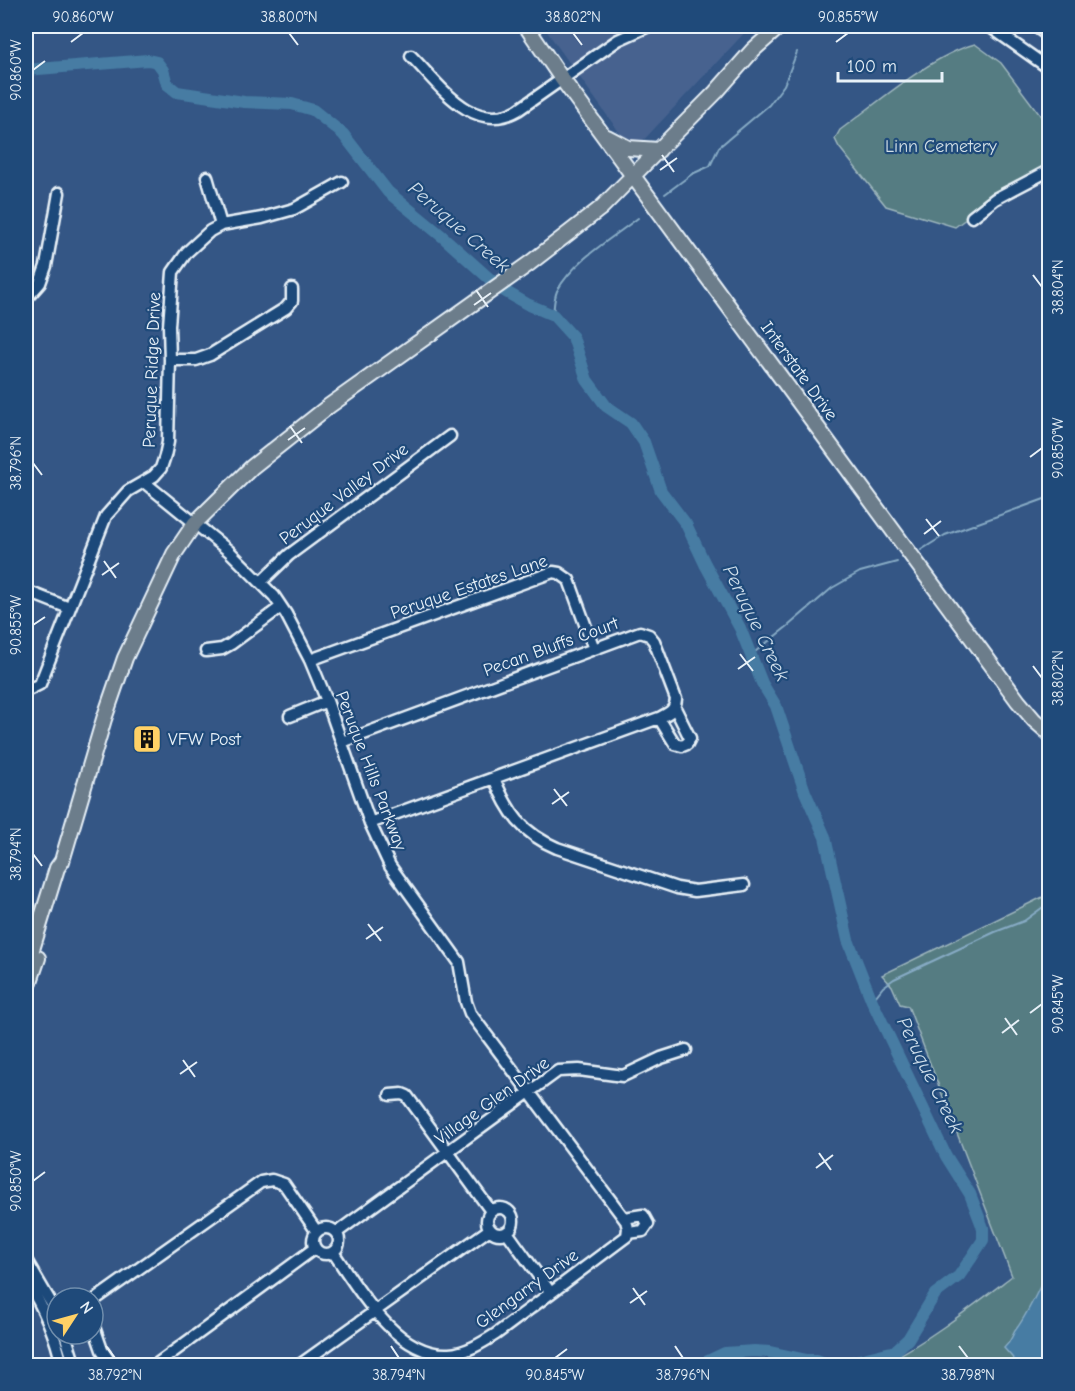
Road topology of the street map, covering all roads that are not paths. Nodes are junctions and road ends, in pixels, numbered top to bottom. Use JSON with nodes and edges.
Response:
{"nodes":[{"id":1,"x":526,"y":26,"type":"edge"},
{"id":2,"x":649,"y":26,"type":"edge"},
{"id":3,"x":780,"y":26,"type":"edge"},
{"id":4,"x":989,"y":26,"type":"edge"},
{"id":5,"x":1039,"y":26,"type":"edge"},
{"id":6,"x":769,"y":31,"type":"edge"},
{"id":7,"x":1050,"y":34,"type":"edge"},
{"id":8,"x":411,"y":56,"type":"dead end"},
{"id":9,"x":1050,"y":69,"type":"edge"},
{"id":10,"x":562,"y":79,"type":"junction"},
{"id":11,"x":602,"y":133,"type":"junction"},
{"id":12,"x":659,"y":150,"type":"junction"},
{"id":13,"x":1050,"y":170,"type":"edge"},
{"id":14,"x":634,"y":176,"type":"junction"},
{"id":15,"x":207,"y":177,"type":"dead end"},
{"id":16,"x":342,"y":182,"type":"dead end"},
{"id":17,"x":59,"y":193,"type":"dead end"},
{"id":18,"x":972,"y":217,"type":"dead end"},
{"id":19,"x":221,"y":225,"type":"junction"},
{"id":20,"x":292,"y":289,"type":"dead end"},
{"id":21,"x":26,"y":299,"type":"edge"},
{"id":22,"x":170,"y":360,"type":"junction"},
{"id":23,"x":450,"y":436,"type":"dead end"},
{"id":24,"x":144,"y":482,"type":"junction"},
{"id":25,"x":195,"y":524,"type":"junction"},
{"id":26,"x":261,"y":582,"type":"junction"},
{"id":27,"x":26,"y":591,"type":"edge"},
{"id":28,"x":281,"y":607,"type":"junction"},
{"id":29,"x":69,"y":608,"type":"junction"},
{"id":30,"x":594,"y":649,"type":"junction"},
{"id":31,"x":206,"y":651,"type":"dead end"},
{"id":32,"x":310,"y":660,"type":"junction"},
{"id":33,"x":26,"y":691,"type":"edge"},
{"id":34,"x":327,"y":701,"type":"junction"},
{"id":35,"x":675,"y":708,"type":"junction"},
{"id":36,"x":290,"y":716,"type":"dead end"},
{"id":37,"x":659,"y":717,"type":"junction"},
{"id":38,"x":1050,"y":734,"type":"edge"},
{"id":39,"x":342,"y":742,"type":"junction"},
{"id":40,"x":494,"y":778,"type":"junction"},
{"id":41,"x":370,"y":823,"type":"junction"},
{"id":42,"x":62,"y":861,"type":"junction"},
{"id":43,"x":744,"y":885,"type":"dead end"},
{"id":44,"x":26,"y":969,"type":"edge"},
{"id":45,"x":26,"y":993,"type":"edge"},
{"id":46,"x":686,"y":1050,"type":"dead end"},
{"id":47,"x":529,"y":1092,"type":"junction"},
{"id":48,"x":390,"y":1095,"type":"dead end"},
{"id":49,"x":449,"y":1152,"type":"junction"},
{"id":50,"x":491,"y":1211,"type":"junction"},
{"id":51,"x":627,"y":1226,"type":"joint"},
{"id":52,"x":490,"y":1229,"type":"junction"},
{"id":53,"x":317,"y":1232,"type":"junction"},
{"id":54,"x":507,"y":1232,"type":"junction"},
{"id":55,"x":336,"y":1233,"type":"junction"},
{"id":56,"x":315,"y":1248,"type":"junction"},
{"id":57,"x":333,"y":1252,"type":"junction"},
{"id":58,"x":26,"y":1260,"type":"edge"},
{"id":59,"x":26,"y":1280,"type":"edge"},
{"id":60,"x":105,"y":1292,"type":"edge"},
{"id":61,"x":550,"y":1292,"type":"junction"},
{"id":62,"x":45,"y":1293,"type":"edge"},
{"id":63,"x":375,"y":1311,"type":"junction"},
{"id":64,"x":45,"y":1313,"type":"edge"},
{"id":65,"x":58,"y":1346,"type":"edge"},
{"id":66,"x":69,"y":1346,"type":"edge"},
{"id":67,"x":101,"y":1346,"type":"edge"},
{"id":68,"x":62,"y":1365,"type":"edge"},
{"id":69,"x":75,"y":1365,"type":"edge"},
{"id":70,"x":113,"y":1365,"type":"edge"},
{"id":71,"x":154,"y":1365,"type":"edge"},
{"id":72,"x":298,"y":1365,"type":"edge"}],
"edges":[{"from":1,"to":10,"type":"main road","name":"Interstate Drive"},
{"from":2,"to":10,"type":"street"},
{"from":3,"to":6,"type":"main road"},
{"from":4,"to":9,"type":"street"},
{"from":5,"to":7,"type":"highway"},
{"from":6,"to":12,"type":"main road"},
{"from":8,"to":10,"type":"street"},
{"from":10,"to":11,"type":"main road","name":"Interstate Drive"},
{"from":11,"to":12,"type":"main road"},
{"from":11,"to":14,"type":"main road","name":"Interstate Drive"},
{"from":12,"to":14,"type":"main road"},
{"from":13,"to":18,"type":"street"},
{"from":14,"to":25,"type":"main road"},
{"from":14,"to":38,"type":"main road","name":"Interstate Drive"},
{"from":15,"to":19,"type":"street"},
{"from":16,"to":19,"type":"street","name":"Peruque Ridge Drive"},
{"from":17,"to":21,"type":"street"},
{"from":19,"to":22,"type":"street","name":"Peruque Ridge Drive"},
{"from":20,"to":22,"type":"street"},
{"from":22,"to":24,"type":"street","name":"Peruque Ridge Drive"},
{"from":23,"to":26,"type":"street","name":"Peruque Valley Drive"},
{"from":24,"to":25,"type":"street","name":"Peruque Hills Parkway"},
{"from":24,"to":29,"type":"street","name":"Peruque Ridge Drive"},
{"from":25,"to":26,"type":"street","name":"Peruque Hills Parkway"},
{"from":25,"to":42,"type":"main road"},
{"from":26,"to":28,"type":"street","name":"Peruque Hills Parkway"},
{"from":27,"to":29,"type":"street"},
{"from":28,"to":31,"type":"street"},
{"from":28,"to":32,"type":"street","name":"Peruque Hills Parkway"},
{"from":29,"to":33,"type":"street","name":"Peruque Ridge Drive"},
{"from":30,"to":32,"type":"street","name":"Peruque Estates Lane"},
{"from":30,"to":35,"type":"street","name":"Pecan Bluffs Court"},
{"from":30,"to":39,"type":"street","name":"Pecan Bluffs Court"},
{"from":32,"to":34,"type":"street","name":"Peruque Hills Parkway"},
{"from":34,"to":36,"type":"street"},
{"from":34,"to":39,"type":"street","name":"Peruque Hills Parkway"},
{"from":35,"to":37,"type":"street"},
{"from":35,"to":37,"type":"street"},
{"from":37,"to":40,"type":"street"},
{"from":39,"to":41,"type":"street","name":"Peruque Hills Parkway"},
{"from":40,"to":41,"type":"street"},
{"from":40,"to":43,"type":"street"},
{"from":41,"to":47,"type":"street","name":"Peruque Hills Parkway"},
{"from":42,"to":44,"type":"main road"},
{"from":42,"to":45,"type":"main road"},
{"from":46,"to":47,"type":"street","name":"Village Glen Drive"},
{"from":47,"to":49,"type":"street","name":"Village Glen Drive"},
{"from":47,"to":51,"type":"street","name":"Peruque Hills Parkway"},
{"from":48,"to":49,"type":"street"},
{"from":49,"to":50,"type":"street"},
{"from":49,"to":55,"type":"street","name":"Village Glen Drive"},
{"from":50,"to":52,"type":"street"},
{"from":50,"to":54,"type":"street"},
{"from":51,"to":61,"type":"street","name":"Glengarry Drive"},
{"from":52,"to":54,"type":"street"},
{"from":52,"to":63,"type":"street"},
{"from":53,"to":55,"type":"street"},
{"from":53,"to":56,"type":"street"},
{"from":53,"to":60,"type":"street"},
{"from":54,"to":61,"type":"street"},
{"from":55,"to":57,"type":"street"},
{"from":56,"to":57,"type":"street"},
{"from":56,"to":71,"type":"street"},
{"from":57,"to":63,"type":"street","name":"Glengarry Drive"},
{"from":58,"to":62,"type":"street"},
{"from":59,"to":64,"type":"street"},
{"from":61,"to":63,"type":"street","name":"Glengarry Drive"},
{"from":63,"to":72,"type":"street"},
{"from":65,"to":68,"type":"street"},
{"from":66,"to":69,"type":"street"},
{"from":67,"to":70,"type":"street"}]}
